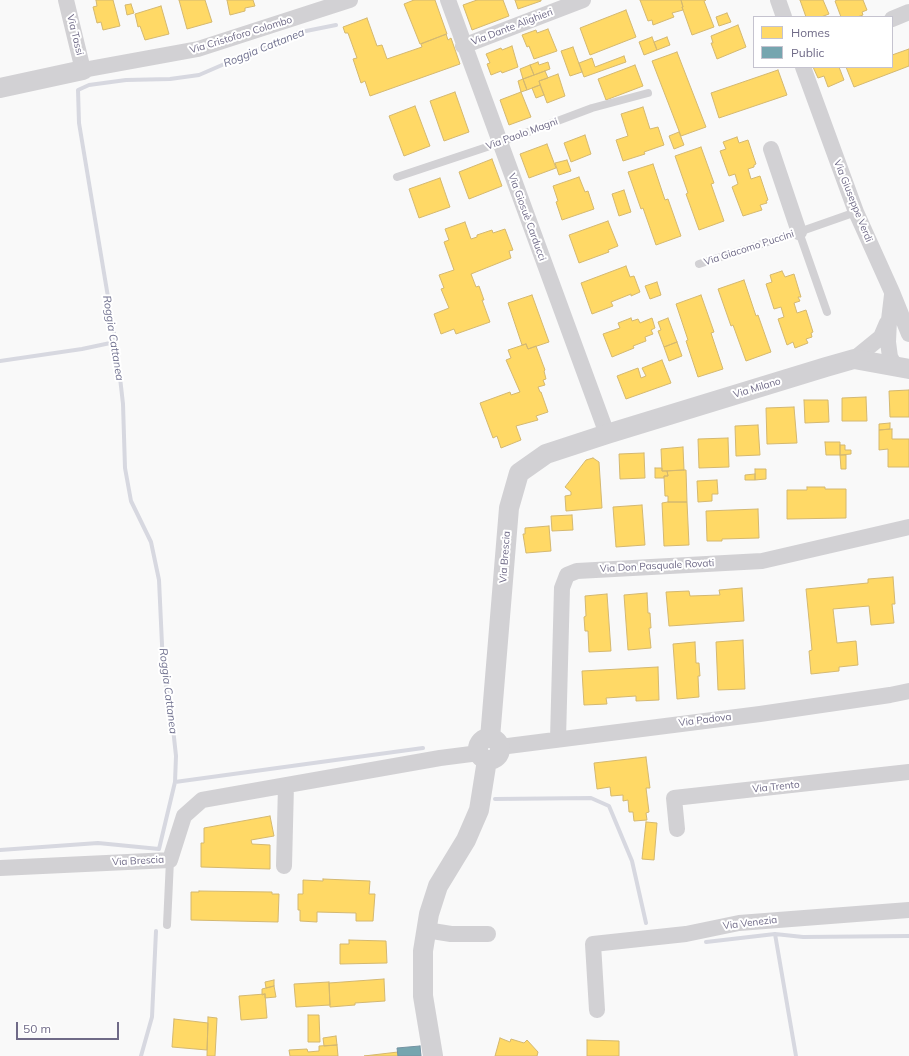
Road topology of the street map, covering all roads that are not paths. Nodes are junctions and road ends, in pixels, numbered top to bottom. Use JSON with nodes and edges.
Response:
{"nodes":[{"id":1,"x":66,"y":0,"type":"edge"},
{"id":2,"x":350,"y":0,"type":"edge"},
{"id":3,"x":448,"y":0,"type":"edge"},
{"id":4,"x":583,"y":0,"type":"edge"},
{"id":5,"x":778,"y":0,"type":"edge"},
{"id":6,"x":324,"y":5,"type":"edge"},
{"id":7,"x":909,"y":12,"type":"edge"},
{"id":8,"x":784,"y":16,"type":"edge"},
{"id":9,"x":893,"y":19,"type":"edge"},
{"id":10,"x":463,"y":46,"type":"junction"},
{"id":11,"x":802,"y":68,"type":"edge"},
{"id":12,"x":83,"y":70,"type":"junction"},
{"id":13,"x":0,"y":88,"type":"edge"},
{"id":14,"x":648,"y":93,"type":"dead end"},
{"id":15,"x":499,"y":144,"type":"junction"},
{"id":16,"x":771,"y":149,"type":"dead end"},
{"id":17,"x":397,"y":177,"type":"dead end"},
{"id":18,"x":856,"y":212,"type":"junction"},
{"id":19,"x":799,"y":232,"type":"junction"},
{"id":20,"x":699,"y":264,"type":"dead end"},
{"id":21,"x":892,"y":292,"type":"junction"},
{"id":22,"x":827,"y":312,"type":"dead end"},
{"id":23,"x":889,"y":320,"type":"junction"},
{"id":24,"x":909,"y":334,"type":"edge"},
{"id":25,"x":854,"y":360,"type":"junction"},
{"id":26,"x":902,"y":368,"type":"edge"},
{"id":27,"x":607,"y":434,"type":"junction"},
{"id":28,"x":909,"y":527,"type":"edge"},
{"id":29,"x":909,"y":691,"type":"edge"},
{"id":30,"x":558,"y":739,"type":"junction"},
{"id":31,"x":489,"y":749,"type":"junction"},
{"id":32,"x":909,"y":772,"type":"edge"},
{"id":33,"x":286,"y":785,"type":"junction"},
{"id":34,"x":677,"y":829,"type":"dead end"},
{"id":35,"x":170,"y":860,"type":"junction"},
{"id":36,"x":284,"y":866,"type":"dead end"},
{"id":37,"x":0,"y":868,"type":"edge"},
{"id":38,"x":909,"y":910,"type":"edge"},
{"id":39,"x":167,"y":925,"type":"dead end"},
{"id":40,"x":426,"y":930,"type":"junction"},
{"id":41,"x":488,"y":934,"type":"dead end"},
{"id":42,"x":597,"y":1010,"type":"dead end"},
{"id":43,"x":433,"y":1056,"type":"edge"}],
"edges":[{"from":1,"to":12,"type":"street","name":"Via Tassi"},
{"from":2,"to":6,"type":"street","name":"Via Cristoforo Colombo"},
{"from":3,"to":10,"type":"street","name":"Via Giosuè Carducci"},
{"from":4,"to":10,"type":"street","name":"Via Dante Alighieri"},
{"from":5,"to":8,"type":"street"},
{"from":6,"to":12,"type":"street","name":"Via Cristoforo Colombo"},
{"from":7,"to":9,"type":"street"},
{"from":10,"to":15,"type":"street","name":"Via Giosuè Carducci"},
{"from":11,"to":18,"type":"street","name":"Via Giuseppe Verdi"},
{"from":12,"to":13,"type":"street"},
{"from":14,"to":15,"type":"lane","name":"Via Paolo Magni"},
{"from":15,"to":17,"type":"lane","name":"Via Paolo Magni"},
{"from":15,"to":27,"type":"street","name":"Via Giosuè Carducci"},
{"from":16,"to":19,"type":"street","name":"Via Giacomo Puccini"},
{"from":18,"to":19,"type":"lane","name":"Via Giacomo Puccini"},
{"from":18,"to":21,"type":"street","name":"Via Giuseppe Verdi"},
{"from":19,"to":20,"type":"lane","name":"Via Giacomo Puccini"},
{"from":19,"to":22,"type":"lane","name":"Via Giacomo Puccini"},
{"from":21,"to":23,"type":"street"},
{"from":21,"to":24,"type":"street","name":"Via Giuseppe Verdi"},
{"from":23,"to":25,"type":"street"},
{"from":23,"to":26,"type":"street"},
{"from":25,"to":26,"type":"street","name":"Via Milano"},
{"from":25,"to":27,"type":"street","name":"Via Milano"},
{"from":27,"to":31,"type":"street","name":"Via Brescia"},
{"from":28,"to":30,"type":"street","name":"Via Don Pasquale Rovati"},
{"from":29,"to":30,"type":"street","name":"Via Padova"},
{"from":30,"to":31,"type":"street","name":"Via Padova"},
{"from":31,"to":33,"type":"street","name":"Via Brescia"},
{"from":31,"to":40,"type":"street"},
{"from":32,"to":34,"type":"street","name":"Via Trento"},
{"from":33,"to":35,"type":"street","name":"Via Brescia"},
{"from":33,"to":36,"type":"street"},
{"from":35,"to":37,"type":"street","name":"Via Brescia"},
{"from":35,"to":39,"type":"lane"},
{"from":38,"to":42,"type":"street","name":"Via Venezia"},
{"from":40,"to":41,"type":"street"},
{"from":40,"to":43,"type":"street"}]}
